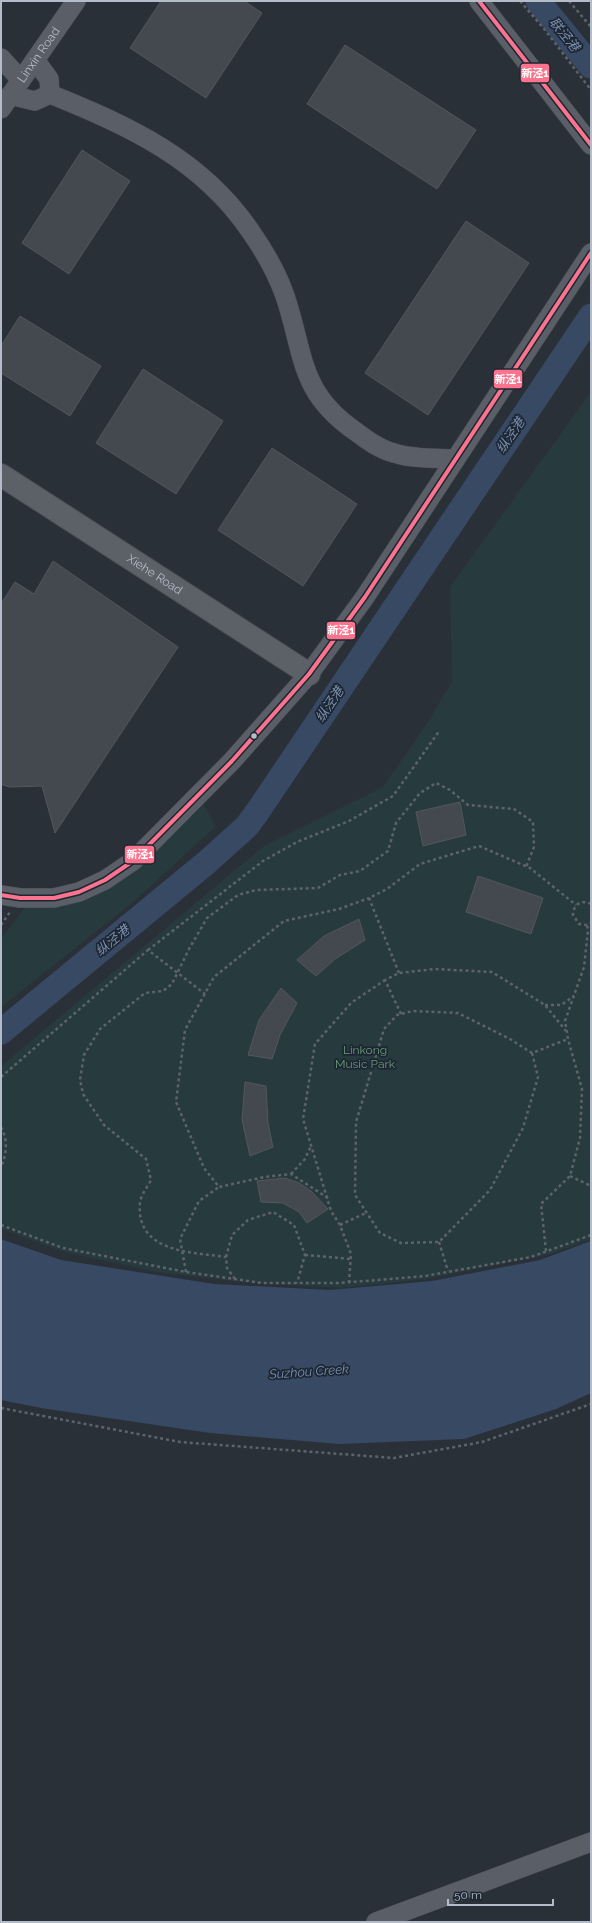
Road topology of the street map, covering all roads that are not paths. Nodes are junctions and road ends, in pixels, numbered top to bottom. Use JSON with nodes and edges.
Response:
{"nodes":[{"id":1,"x":76,"y":1,"type":"edge"},
{"id":2,"x":479,"y":1,"type":"edge"},
{"id":3,"x":1,"y":58,"type":"edge"},
{"id":4,"x":35,"y":60,"type":"junction"},
{"id":5,"x":11,"y":94,"type":"edge"},
{"id":6,"x":50,"y":94,"type":"junction"},
{"id":7,"x":591,"y":145,"type":"edge"},
{"id":8,"x":591,"y":253,"type":"edge"},
{"id":9,"x":454,"y":459,"type":"junction"},
{"id":10,"x":1,"y":475,"type":"edge"},
{"id":11,"x":309,"y":674,"type":"junction"},
{"id":12,"x":1,"y":895,"type":"edge"},
{"id":13,"x":591,"y":1842,"type":"edge"},
{"id":14,"x":376,"y":1922,"type":"edge"}],
"edges":[{"from":1,"to":4,"type":"street","name":"Linxin Road"},
{"from":2,"to":7,"type":"street"},
{"from":3,"to":5,"type":"street"},
{"from":4,"to":5,"type":"street","name":"Linxin Road"},
{"from":4,"to":6,"type":"street"},
{"from":5,"to":6,"type":"street"},
{"from":6,"to":9,"type":"street"},
{"from":8,"to":9,"type":"street"},
{"from":9,"to":11,"type":"street"},
{"from":10,"to":11,"type":"main road","name":"Xiehe Road"},
{"from":11,"to":12,"type":"street"},
{"from":13,"to":14,"type":"street"}]}
